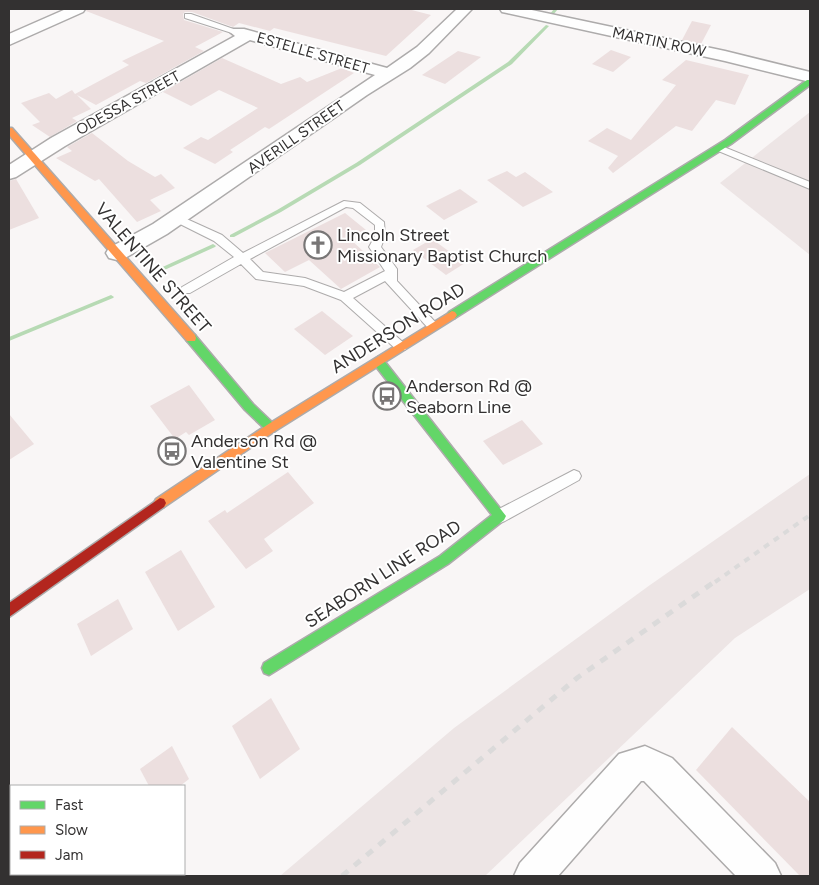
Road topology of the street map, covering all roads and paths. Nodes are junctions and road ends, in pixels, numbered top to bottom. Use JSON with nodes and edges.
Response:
{"nodes":[{"id":1,"x":78,"y":9,"type":"edge"},
{"id":2,"x":465,"y":9,"type":"edge"},
{"id":3,"x":507,"y":9,"type":"edge"},
{"id":4,"x":188,"y":16,"type":"dead end"},
{"id":5,"x":243,"y":33,"type":"junction"},
{"id":6,"x":9,"y":40,"type":"edge"},
{"id":7,"x":388,"y":74,"type":"junction"},
{"id":8,"x":810,"y":77,"type":"edge"},
{"id":9,"x":810,"y":82,"type":"edge"},
{"id":10,"x":9,"y":130,"type":"edge"},
{"id":11,"x":719,"y":148,"type":"junction"},
{"id":12,"x":33,"y":158,"type":"junction"},
{"id":13,"x":9,"y":173,"type":"edge"},
{"id":14,"x":810,"y":186,"type":"edge"},
{"id":15,"x":176,"y":218,"type":"junction"},
{"id":16,"x":117,"y":253,"type":"junction"},
{"id":17,"x":242,"y":258,"type":"junction"},
{"id":18,"x":391,"y":273,"type":"junction"},
{"id":19,"x":186,"y":290,"type":"dead end"},
{"id":20,"x":345,"y":297,"type":"junction"},
{"id":21,"x":433,"y":326,"type":"junction"},
{"id":22,"x":401,"y":346,"type":"junction"},
{"id":23,"x":378,"y":361,"type":"junction"},
{"id":24,"x":271,"y":428,"type":"junction"},
{"id":25,"x":574,"y":476,"type":"dead end"},
{"id":26,"x":500,"y":516,"type":"junction"},
{"id":27,"x":9,"y":611,"type":"edge"},
{"id":28,"x":269,"y":668,"type":"dead end"},
{"id":29,"x":533,"y":876,"type":"edge"},
{"id":30,"x":762,"y":876,"type":"edge"}],
"edges":[{"from":1,"to":6,"type":"street"},
{"from":2,"to":7,"type":"street","name":"AVERILL STREET"},
{"from":3,"to":8,"type":"street","name":"MARTIN ROW"},
{"from":4,"to":5,"type":"lane"},
{"from":5,"to":7,"type":"street","name":"ESTELLE STREET"},
{"from":5,"to":12,"type":"street","name":"ODESSA STREET"},
{"from":7,"to":15,"type":"street","name":"AVERILL STREET"},
{"from":9,"to":11,"type":"main road","name":"ANDERSON ROAD"},
{"from":10,"to":12,"type":"main road","name":"VALENTINE STREET"},
{"from":11,"to":14,"type":"lane"},
{"from":11,"to":21,"type":"main road","name":"ANDERSON ROAD"},
{"from":12,"to":13,"type":"street","name":"ODESSA STREET"},
{"from":12,"to":16,"type":"main road","name":"VALENTINE STREET"},
{"from":15,"to":16,"type":"street","name":"AVERILL STREET"},
{"from":15,"to":17,"type":"lane"},
{"from":16,"to":24,"type":"main road","name":"VALENTINE STREET"},
{"from":17,"to":18,"type":"lane"},
{"from":17,"to":19,"type":"lane"},
{"from":17,"to":20,"type":"lane"},
{"from":18,"to":20,"type":"lane"},
{"from":18,"to":21,"type":"lane"},
{"from":20,"to":22,"type":"lane"},
{"from":21,"to":22,"type":"main road","name":"ANDERSON ROAD"},
{"from":22,"to":23,"type":"main road","name":"ANDERSON ROAD"},
{"from":23,"to":24,"type":"main road","name":"ANDERSON ROAD"},
{"from":23,"to":26,"type":"main road"},
{"from":24,"to":27,"type":"main road","name":"ANDERSON ROAD"},
{"from":25,"to":26,"type":"lane"},
{"from":26,"to":28,"type":"main road","name":"SEABORN LINE ROAD"},
{"from":29,"to":30,"type":"street"}]}
